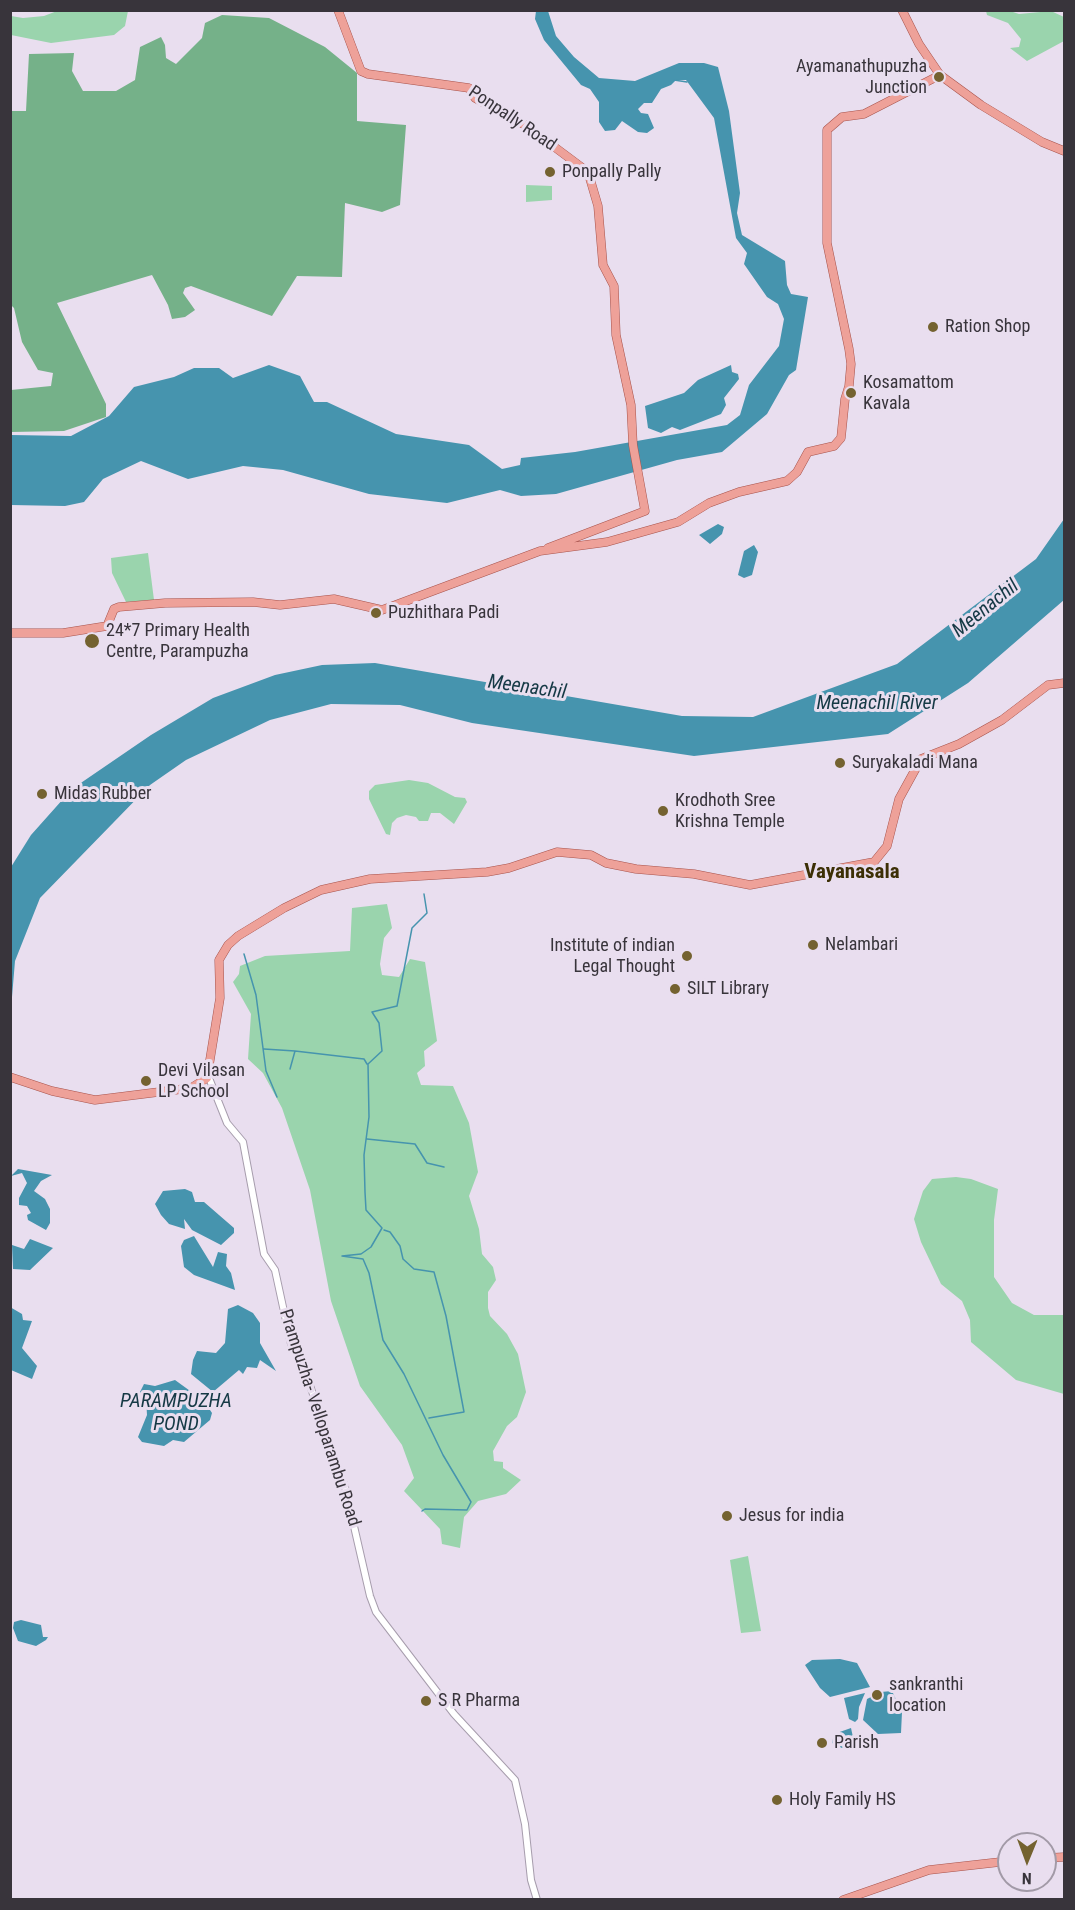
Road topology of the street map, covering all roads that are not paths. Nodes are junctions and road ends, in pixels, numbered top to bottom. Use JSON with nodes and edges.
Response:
{"nodes":[{"id":1,"x":338,"y":10,"type":"edge"},
{"id":2,"x":902,"y":10,"type":"edge"},
{"id":3,"x":940,"y":75,"type":"junction"},
{"id":4,"x":1065,"y":151,"type":"edge"},
{"id":5,"x":540,"y":551,"type":"junction"},
{"id":6,"x":10,"y":633,"type":"edge"},
{"id":7,"x":1065,"y":683,"type":"edge"},
{"id":8,"x":10,"y":1077,"type":"edge"},
{"id":9,"x":209,"y":1078,"type":"junction"},
{"id":10,"x":997,"y":1862,"type":"edge"},
{"id":11,"x":537,"y":1899,"type":"edge"},
{"id":12,"x":843,"y":1899,"type":"edge"}],
"edges":[{"from":1,"to":5,"type":"main road","name":"Ponpally Road"},
{"from":2,"to":3,"type":"main road"},
{"from":3,"to":4,"type":"main road"},
{"from":3,"to":5,"type":"main road"},
{"from":5,"to":6,"type":"main road"},
{"from":7,"to":9,"type":"main road"},
{"from":8,"to":9,"type":"main road"},
{"from":9,"to":11,"type":"street","name":"Prampuzha- Velloparambu Road"},
{"from":10,"to":12,"type":"main road"}]}
